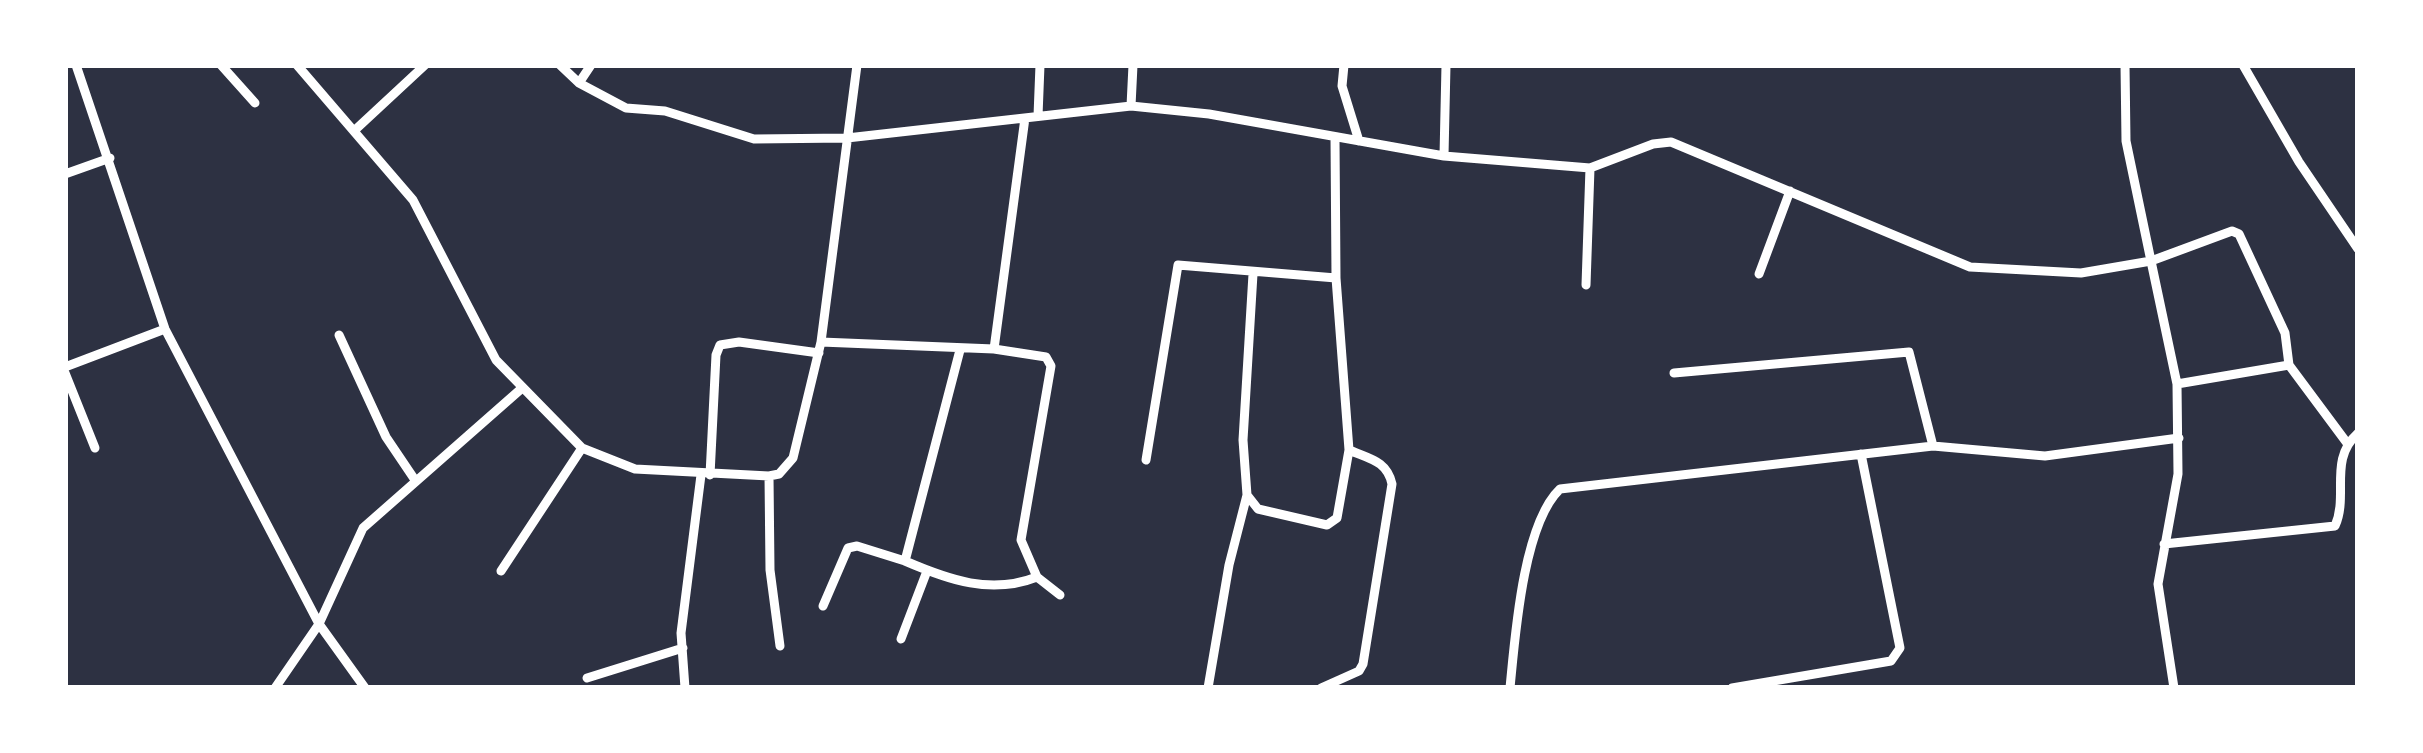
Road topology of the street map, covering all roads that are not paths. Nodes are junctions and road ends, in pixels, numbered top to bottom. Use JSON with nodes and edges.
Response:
{"nodes":[{"id":1,"x":76,"y":65,"type":"edge"},
{"id":2,"x":220,"y":65,"type":"edge"},
{"id":3,"x":297,"y":65,"type":"edge"},
{"id":4,"x":424,"y":65,"type":"edge"},
{"id":5,"x":560,"y":65,"type":"edge"},
{"id":6,"x":591,"y":65,"type":"edge"},
{"id":7,"x":857,"y":65,"type":"edge"},
{"id":8,"x":1040,"y":65,"type":"edge"},
{"id":9,"x":1134,"y":65,"type":"edge"},
{"id":10,"x":1344,"y":65,"type":"edge"},
{"id":11,"x":1446,"y":65,"type":"edge"},
{"id":12,"x":2126,"y":65,"type":"edge"},
{"id":13,"x":2243,"y":65,"type":"edge"},
{"id":14,"x":579,"y":83,"type":"junction"},
{"id":15,"x":255,"y":103,"type":"dead end"},
{"id":16,"x":1132,"y":106,"type":"junction"},
{"id":17,"x":1038,"y":116,"type":"junction"},
{"id":18,"x":1024,"y":118,"type":"junction"},
{"id":19,"x":354,"y":130,"type":"junction"},
{"id":20,"x":847,"y":138,"type":"junction"},
{"id":21,"x":1335,"y":138,"type":"junction"},
{"id":22,"x":1359,"y":141,"type":"junction"},
{"id":23,"x":1444,"y":156,"type":"junction"},
{"id":24,"x":110,"y":158,"type":"junction"},
{"id":25,"x":1590,"y":168,"type":"junction"},
{"id":26,"x":65,"y":174,"type":"edge"},
{"id":27,"x":1790,"y":191,"type":"junction"},
{"id":28,"x":2358,"y":249,"type":"edge"},
{"id":29,"x":2151,"y":261,"type":"junction"},
{"id":30,"x":1252,"y":274,"type":"junction"},
{"id":31,"x":1759,"y":274,"type":"dead end"},
{"id":32,"x":1336,"y":278,"type":"junction"},
{"id":33,"x":1586,"y":285,"type":"dead end"},
{"id":34,"x":165,"y":330,"type":"junction"},
{"id":35,"x":339,"y":335,"type":"dead end"},
{"id":36,"x":820,"y":348,"type":"junction"},
{"id":37,"x":994,"y":349,"type":"junction"},
{"id":38,"x":960,"y":350,"type":"junction"},
{"id":39,"x":2289,"y":365,"type":"junction"},
{"id":40,"x":65,"y":370,"type":"edge"},
{"id":41,"x":1674,"y":373,"type":"dead end"},
{"id":42,"x":2177,"y":384,"type":"junction"},
{"id":43,"x":521,"y":389,"type":"junction"},
{"id":44,"x":2358,"y":433,"type":"edge"},
{"id":45,"x":2179,"y":438,"type":"junction"},
{"id":46,"x":2347,"y":443,"type":"junction"},
{"id":47,"x":1933,"y":446,"type":"junction"},
{"id":48,"x":95,"y":448,"type":"dead end"},
{"id":49,"x":582,"y":448,"type":"junction"},
{"id":50,"x":1350,"y":450,"type":"junction"},
{"id":51,"x":1861,"y":454,"type":"junction"},
{"id":52,"x":1146,"y":460,"type":"dead end"},
{"id":53,"x":706,"y":475,"type":"junction"},
{"id":54,"x":770,"y":476,"type":"junction"},
{"id":55,"x":416,"y":480,"type":"junction"},
{"id":56,"x":1247,"y":496,"type":"junction"},
{"id":57,"x":2164,"y":544,"type":"junction"},
{"id":58,"x":905,"y":561,"type":"junction"},
{"id":59,"x":927,"y":570,"type":"junction"},
{"id":60,"x":500,"y":571,"type":"dead end"},
{"id":61,"x":1037,"y":577,"type":"junction"},
{"id":62,"x":1060,"y":595,"type":"dead end"},
{"id":63,"x":823,"y":606,"type":"dead end"},
{"id":64,"x":319,"y":624,"type":"junction"},
{"id":65,"x":901,"y":639,"type":"dead end"},
{"id":66,"x":780,"y":646,"type":"dead end"},
{"id":67,"x":683,"y":648,"type":"junction"},
{"id":68,"x":587,"y":678,"type":"dead end"},
{"id":69,"x":275,"y":688,"type":"edge"},
{"id":70,"x":365,"y":688,"type":"edge"},
{"id":71,"x":685,"y":688,"type":"edge"},
{"id":72,"x":1208,"y":688,"type":"edge"},
{"id":73,"x":1321,"y":688,"type":"edge"},
{"id":74,"x":1510,"y":688,"type":"edge"},
{"id":75,"x":1732,"y":688,"type":"edge"},
{"id":76,"x":2174,"y":688,"type":"edge"}],
"edges":[{"from":1,"to":24,"type":"street"},
{"from":2,"to":15,"type":"street"},
{"from":3,"to":19,"type":"street"},
{"from":4,"to":19,"type":"street"},
{"from":5,"to":14,"type":"street"},
{"from":6,"to":14,"type":"street"},
{"from":7,"to":20,"type":"street"},
{"from":8,"to":17,"type":"street"},
{"from":9,"to":16,"type":"street"},
{"from":10,"to":22,"type":"street"},
{"from":11,"to":23,"type":"street"},
{"from":12,"to":29,"type":"street"},
{"from":13,"to":28,"type":"street"},
{"from":14,"to":20,"type":"street"},
{"from":16,"to":17,"type":"street"},
{"from":16,"to":21,"type":"street"},
{"from":17,"to":18,"type":"street"},
{"from":18,"to":20,"type":"street"},
{"from":18,"to":37,"type":"street"},
{"from":19,"to":43,"type":"street"},
{"from":20,"to":36,"type":"street"},
{"from":21,"to":22,"type":"street"},
{"from":21,"to":32,"type":"street"},
{"from":22,"to":23,"type":"street"},
{"from":23,"to":25,"type":"street"},
{"from":24,"to":26,"type":"street"},
{"from":24,"to":34,"type":"street"},
{"from":25,"to":27,"type":"street"},
{"from":25,"to":33,"type":"street"},
{"from":27,"to":29,"type":"street"},
{"from":27,"to":31,"type":"street"},
{"from":29,"to":39,"type":"street"},
{"from":29,"to":42,"type":"street"},
{"from":30,"to":32,"type":"street"},
{"from":30,"to":52,"type":"street"},
{"from":30,"to":56,"type":"street"},
{"from":32,"to":50,"type":"street"},
{"from":34,"to":40,"type":"street"},
{"from":34,"to":64,"type":"street"},
{"from":35,"to":55,"type":"street"},
{"from":36,"to":38,"type":"street"},
{"from":36,"to":53,"type":"street"},
{"from":36,"to":54,"type":"street"},
{"from":37,"to":38,"type":"street"},
{"from":37,"to":61,"type":"street"},
{"from":38,"to":58,"type":"street"},
{"from":39,"to":42,"type":"street"},
{"from":39,"to":46,"type":"street"},
{"from":40,"to":48,"type":"street"},
{"from":41,"to":47,"type":"street"},
{"from":42,"to":45,"type":"street"},
{"from":43,"to":49,"type":"street"},
{"from":43,"to":55,"type":"street"},
{"from":44,"to":46,"type":"street"},
{"from":45,"to":47,"type":"street"},
{"from":45,"to":57,"type":"street"},
{"from":46,"to":57,"type":"street"},
{"from":47,"to":51,"type":"street"},
{"from":49,"to":53,"type":"street"},
{"from":49,"to":60,"type":"street"},
{"from":50,"to":56,"type":"street"},
{"from":50,"to":73,"type":"street"},
{"from":51,"to":74,"type":"street"},
{"from":51,"to":75,"type":"street"},
{"from":53,"to":54,"type":"street"},
{"from":53,"to":67,"type":"street"},
{"from":54,"to":66,"type":"street"},
{"from":55,"to":64,"type":"street"},
{"from":56,"to":72,"type":"street"},
{"from":57,"to":76,"type":"street"},
{"from":58,"to":59,"type":"street"},
{"from":58,"to":63,"type":"street"},
{"from":59,"to":61,"type":"street"},
{"from":59,"to":65,"type":"street"},
{"from":61,"to":62,"type":"street"},
{"from":64,"to":69,"type":"street"},
{"from":64,"to":70,"type":"street"},
{"from":67,"to":68,"type":"street"},
{"from":67,"to":71,"type":"street"}]}
